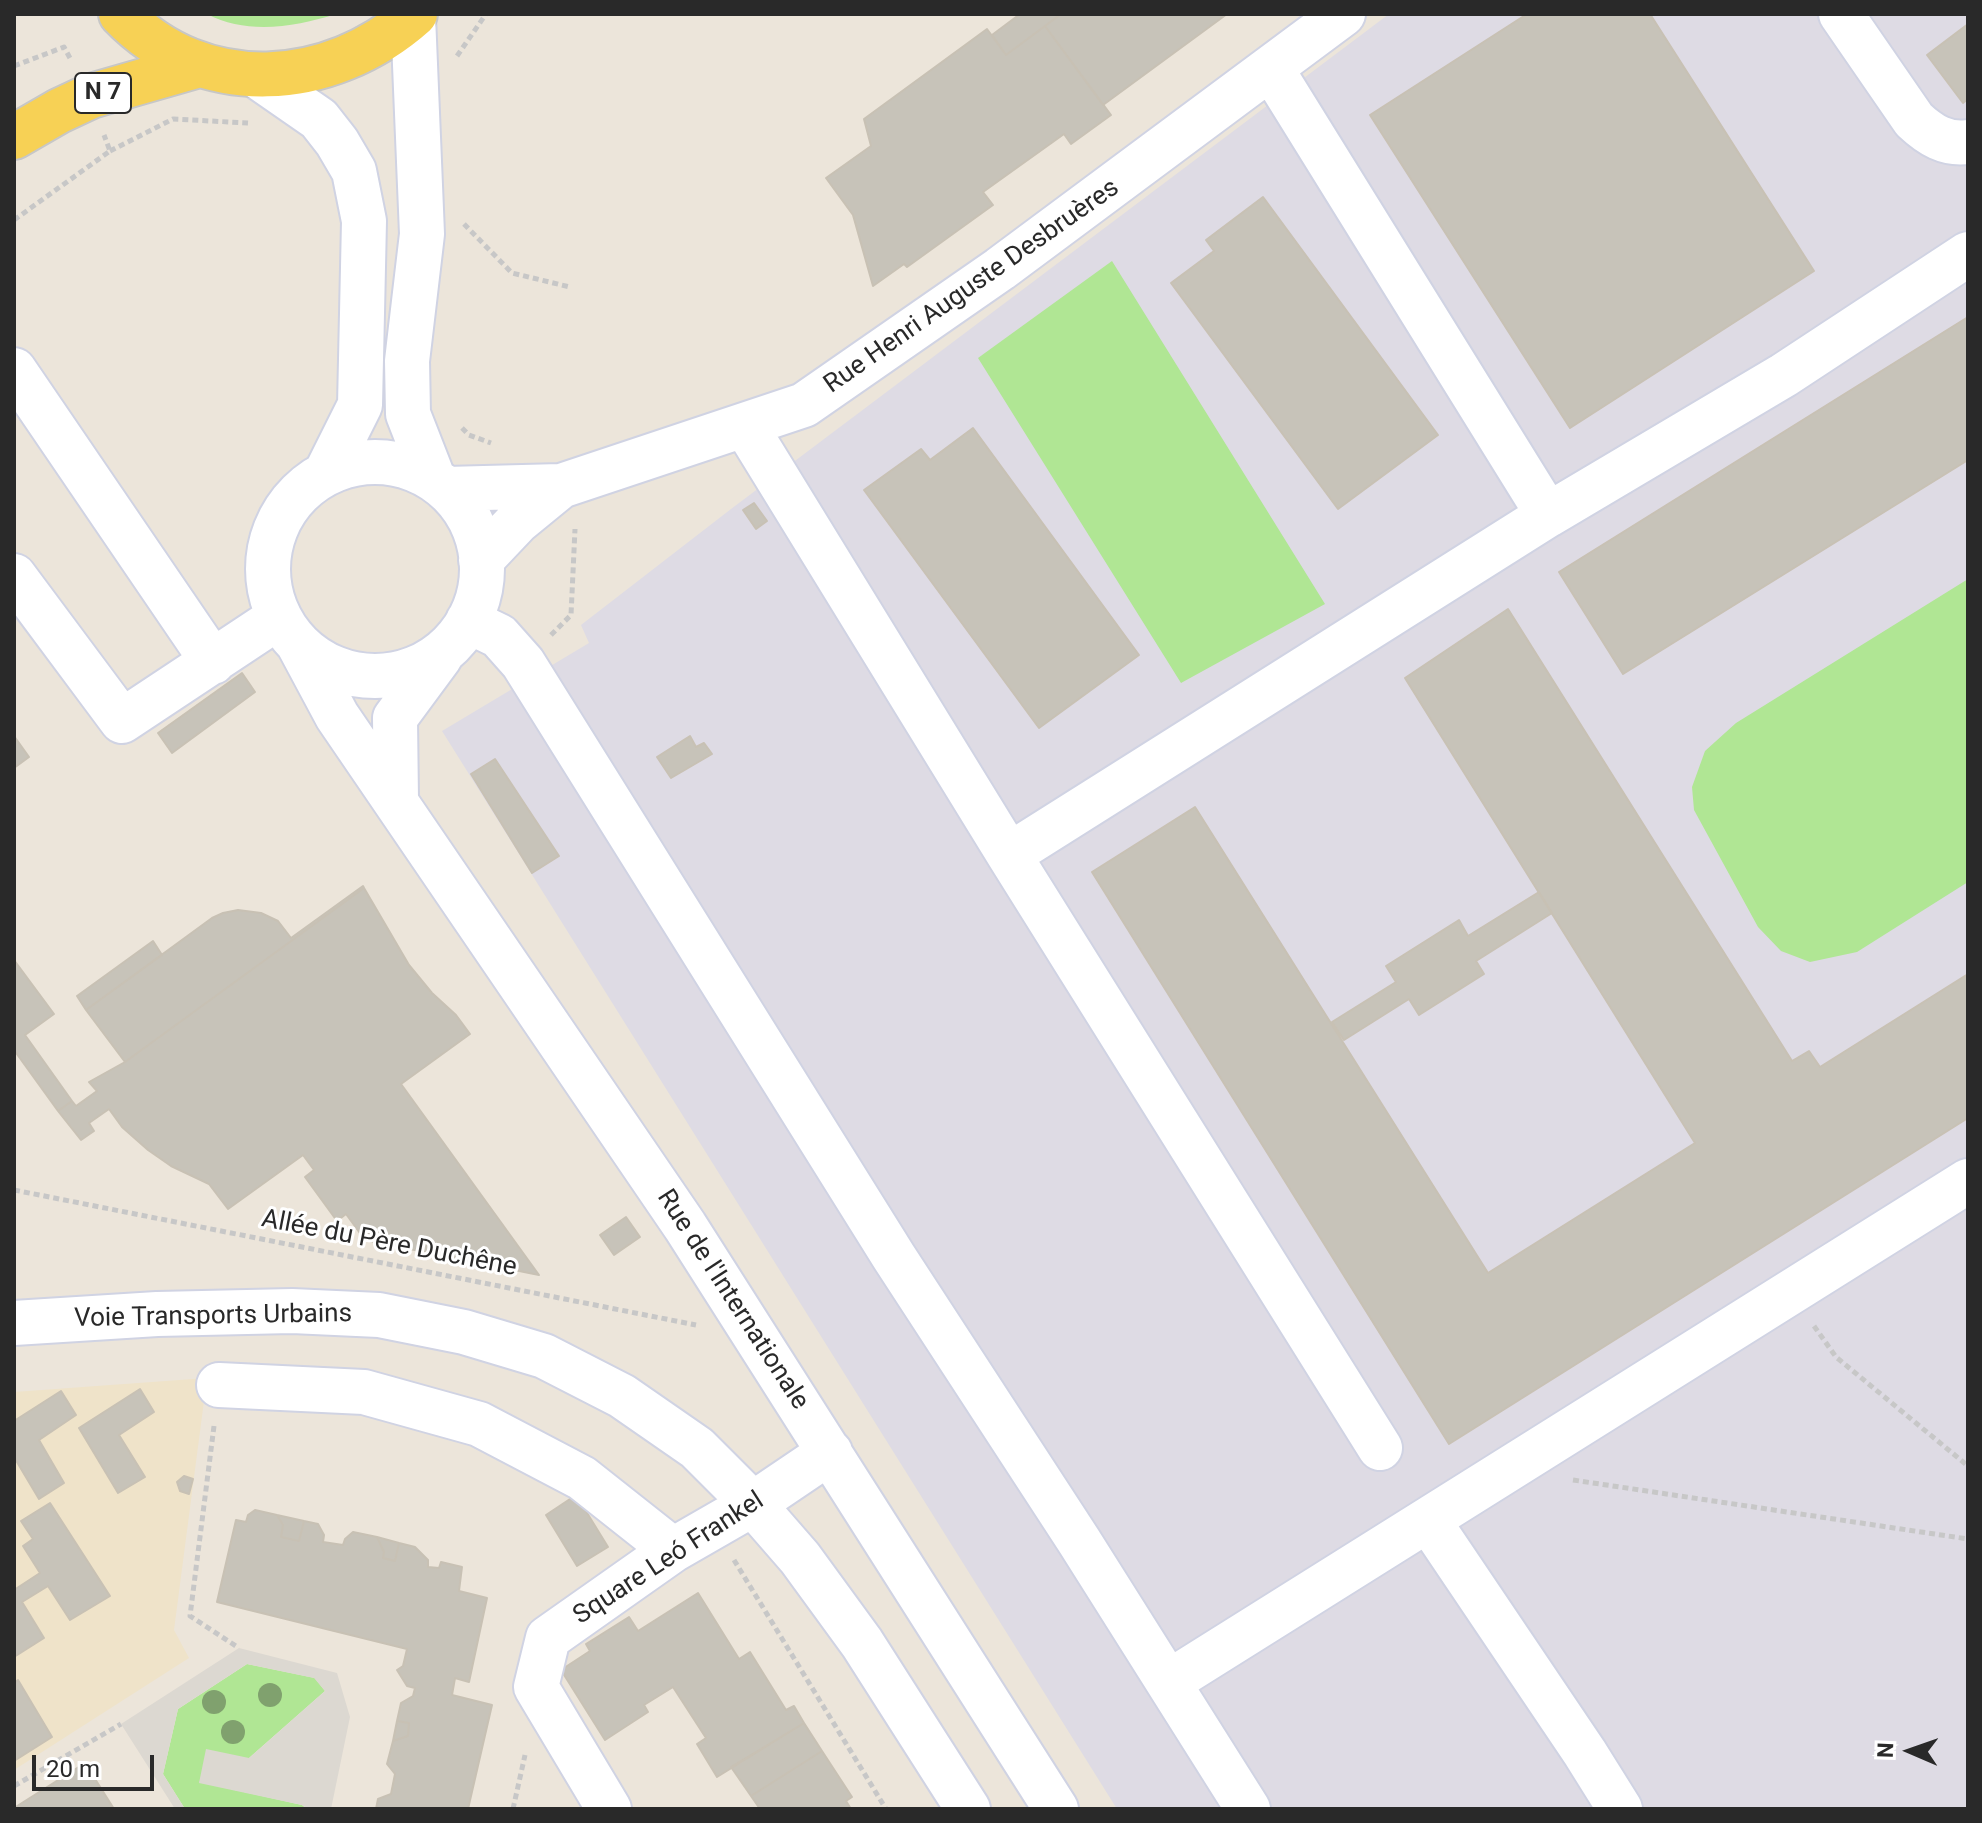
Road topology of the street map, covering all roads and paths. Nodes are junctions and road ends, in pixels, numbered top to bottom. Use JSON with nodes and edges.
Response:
{"nodes":[{"id":1,"x":121,"y":14,"type":"edge"},
{"id":2,"x":1343,"y":14,"type":"edge"},
{"id":3,"x":1841,"y":14,"type":"edge"},
{"id":4,"x":414,"y":15,"type":"edge"},
{"id":5,"x":199,"y":65,"type":"junction"},
{"id":6,"x":1272,"y":70,"type":"junction"},
{"id":7,"x":257,"y":76,"type":"junction"},
{"id":8,"x":14,"y":137,"type":"edge"},
{"id":9,"x":1961,"y":143,"type":"edge"},
{"id":10,"x":455,"y":215,"type":"dead end"},
{"id":11,"x":1968,"y":254,"type":"edge"},
{"id":12,"x":570,"y":287,"type":"dead end"},
{"id":13,"x":14,"y":370,"type":"edge"},
{"id":14,"x":746,"y":427,"type":"junction"},
{"id":15,"x":326,"y":473,"type":"junction"},
{"id":16,"x":440,"y":484,"type":"junction"},
{"id":17,"x":561,"y":486,"type":"junction"},
{"id":18,"x":1548,"y":515,"type":"junction"},
{"id":19,"x":481,"y":560,"type":"junction"},
{"id":20,"x":14,"y":576,"type":"edge"},
{"id":21,"x":289,"y":631,"type":"junction"},
{"id":22,"x":456,"y":637,"type":"junction"},
{"id":23,"x":213,"y":662,"type":"junction"},
{"id":24,"x":396,"y":800,"type":"junction"},
{"id":25,"x":1009,"y":855,"type":"junction"},
{"id":26,"x":1968,"y":1181,"type":"edge"},
{"id":27,"x":14,"y":1190,"type":"edge"},
{"id":28,"x":1798,"y":1288,"type":"junction"},
{"id":29,"x":14,"y":1323,"type":"edge"},
{"id":30,"x":756,"y":1337,"type":"junction"},
{"id":31,"x":219,"y":1385,"type":"joint"},
{"id":32,"x":1380,"y":1448,"type":"dead end"},
{"id":33,"x":830,"y":1452,"type":"junction"},
{"id":34,"x":1968,"y":1466,"type":"edge"},
{"id":35,"x":1507,"y":1471,"type":"junction"},
{"id":36,"x":753,"y":1504,"type":"junction"},
{"id":37,"x":1428,"y":1520,"type":"junction"},
{"id":38,"x":714,"y":1527,"type":"junction"},
{"id":39,"x":1968,"y":1539,"type":"edge"},
{"id":40,"x":673,"y":1550,"type":"junction"},
{"id":41,"x":239,"y":1648,"type":"dead end"},
{"id":42,"x":1169,"y":1682,"type":"junction"},
{"id":43,"x":121,"y":1724,"type":"dead end"},
{"id":44,"x":14,"y":1786,"type":"edge"},
{"id":45,"x":609,"y":1809,"type":"edge"},
{"id":46,"x":886,"y":1809,"type":"edge"},
{"id":47,"x":968,"y":1809,"type":"edge"},
{"id":48,"x":1056,"y":1809,"type":"edge"},
{"id":49,"x":1248,"y":1809,"type":"edge"},
{"id":50,"x":1620,"y":1809,"type":"edge"}],
"edges":[{"from":1,"to":5,"type":"main road"},
{"from":2,"to":6,"type":"street","name":"Rue Henri Auguste Desbruères"},
{"from":3,"to":9,"type":"street"},
{"from":4,"to":7,"type":"main road"},
{"from":4,"to":16,"type":"street"},
{"from":5,"to":7,"type":"main road"},
{"from":5,"to":8,"type":"main road","number":"N 7"},
{"from":6,"to":14,"type":"street","name":"Rue Henri Auguste Desbruères"},
{"from":6,"to":18,"type":"street"},
{"from":7,"to":15,"type":"street"},
{"from":10,"to":12,"type":"path"},
{"from":11,"to":18,"type":"street"},
{"from":13,"to":23,"type":"street"},
{"from":14,"to":17,"type":"street","name":"Rue Henri Auguste Desbruères"},
{"from":14,"to":25,"type":"street"},
{"from":15,"to":16,"type":"street"},
{"from":15,"to":21,"type":"street"},
{"from":16,"to":17,"type":"street","name":"Rue Henri Auguste Desbruères"},
{"from":16,"to":19,"type":"street"},
{"from":17,"to":19,"type":"street","name":"Rue Henri Auguste Desbruères"},
{"from":18,"to":25,"type":"street"},
{"from":19,"to":22,"type":"street"},
{"from":20,"to":23,"type":"street"},
{"from":21,"to":22,"type":"street"},
{"from":21,"to":23,"type":"street"},
{"from":21,"to":24,"type":"street","name":"Rue de l'Internationale"},
{"from":22,"to":24,"type":"street"},
{"from":22,"to":42,"type":"street"},
{"from":24,"to":30,"type":"street","name":"Rue de l'Internationale"},
{"from":25,"to":32,"type":"street"},
{"from":26,"to":28,"type":"street"},
{"from":27,"to":30,"type":"path","name":"Allée du Père Duchêne"},
{"from":28,"to":34,"type":"path"},
{"from":28,"to":35,"type":"street"},
{"from":29,"to":36,"type":"street","name":"Voie Transports Urbains"},
{"from":30,"to":33,"type":"street","name":"Rue de l'Internationale"},
{"from":31,"to":40,"type":"street"},
{"from":31,"to":41,"type":"path"},
{"from":33,"to":36,"type":"street","name":"Square Leó Frankel"},
{"from":33,"to":48,"type":"street","name":"Rue de l'Internationale"},
{"from":35,"to":37,"type":"street"},
{"from":35,"to":39,"type":"path"},
{"from":36,"to":38,"type":"street","name":"Square Leó Frankel"},
{"from":36,"to":47,"type":"street","name":"Voie Transports Urbains"},
{"from":37,"to":42,"type":"street"},
{"from":37,"to":50,"type":"street"},
{"from":38,"to":40,"type":"street","name":"Square Leó Frankel"},
{"from":38,"to":46,"type":"path"},
{"from":40,"to":45,"type":"street","name":"Square Leó Frankel"},
{"from":42,"to":49,"type":"street"},
{"from":43,"to":44,"type":"path"}]}
